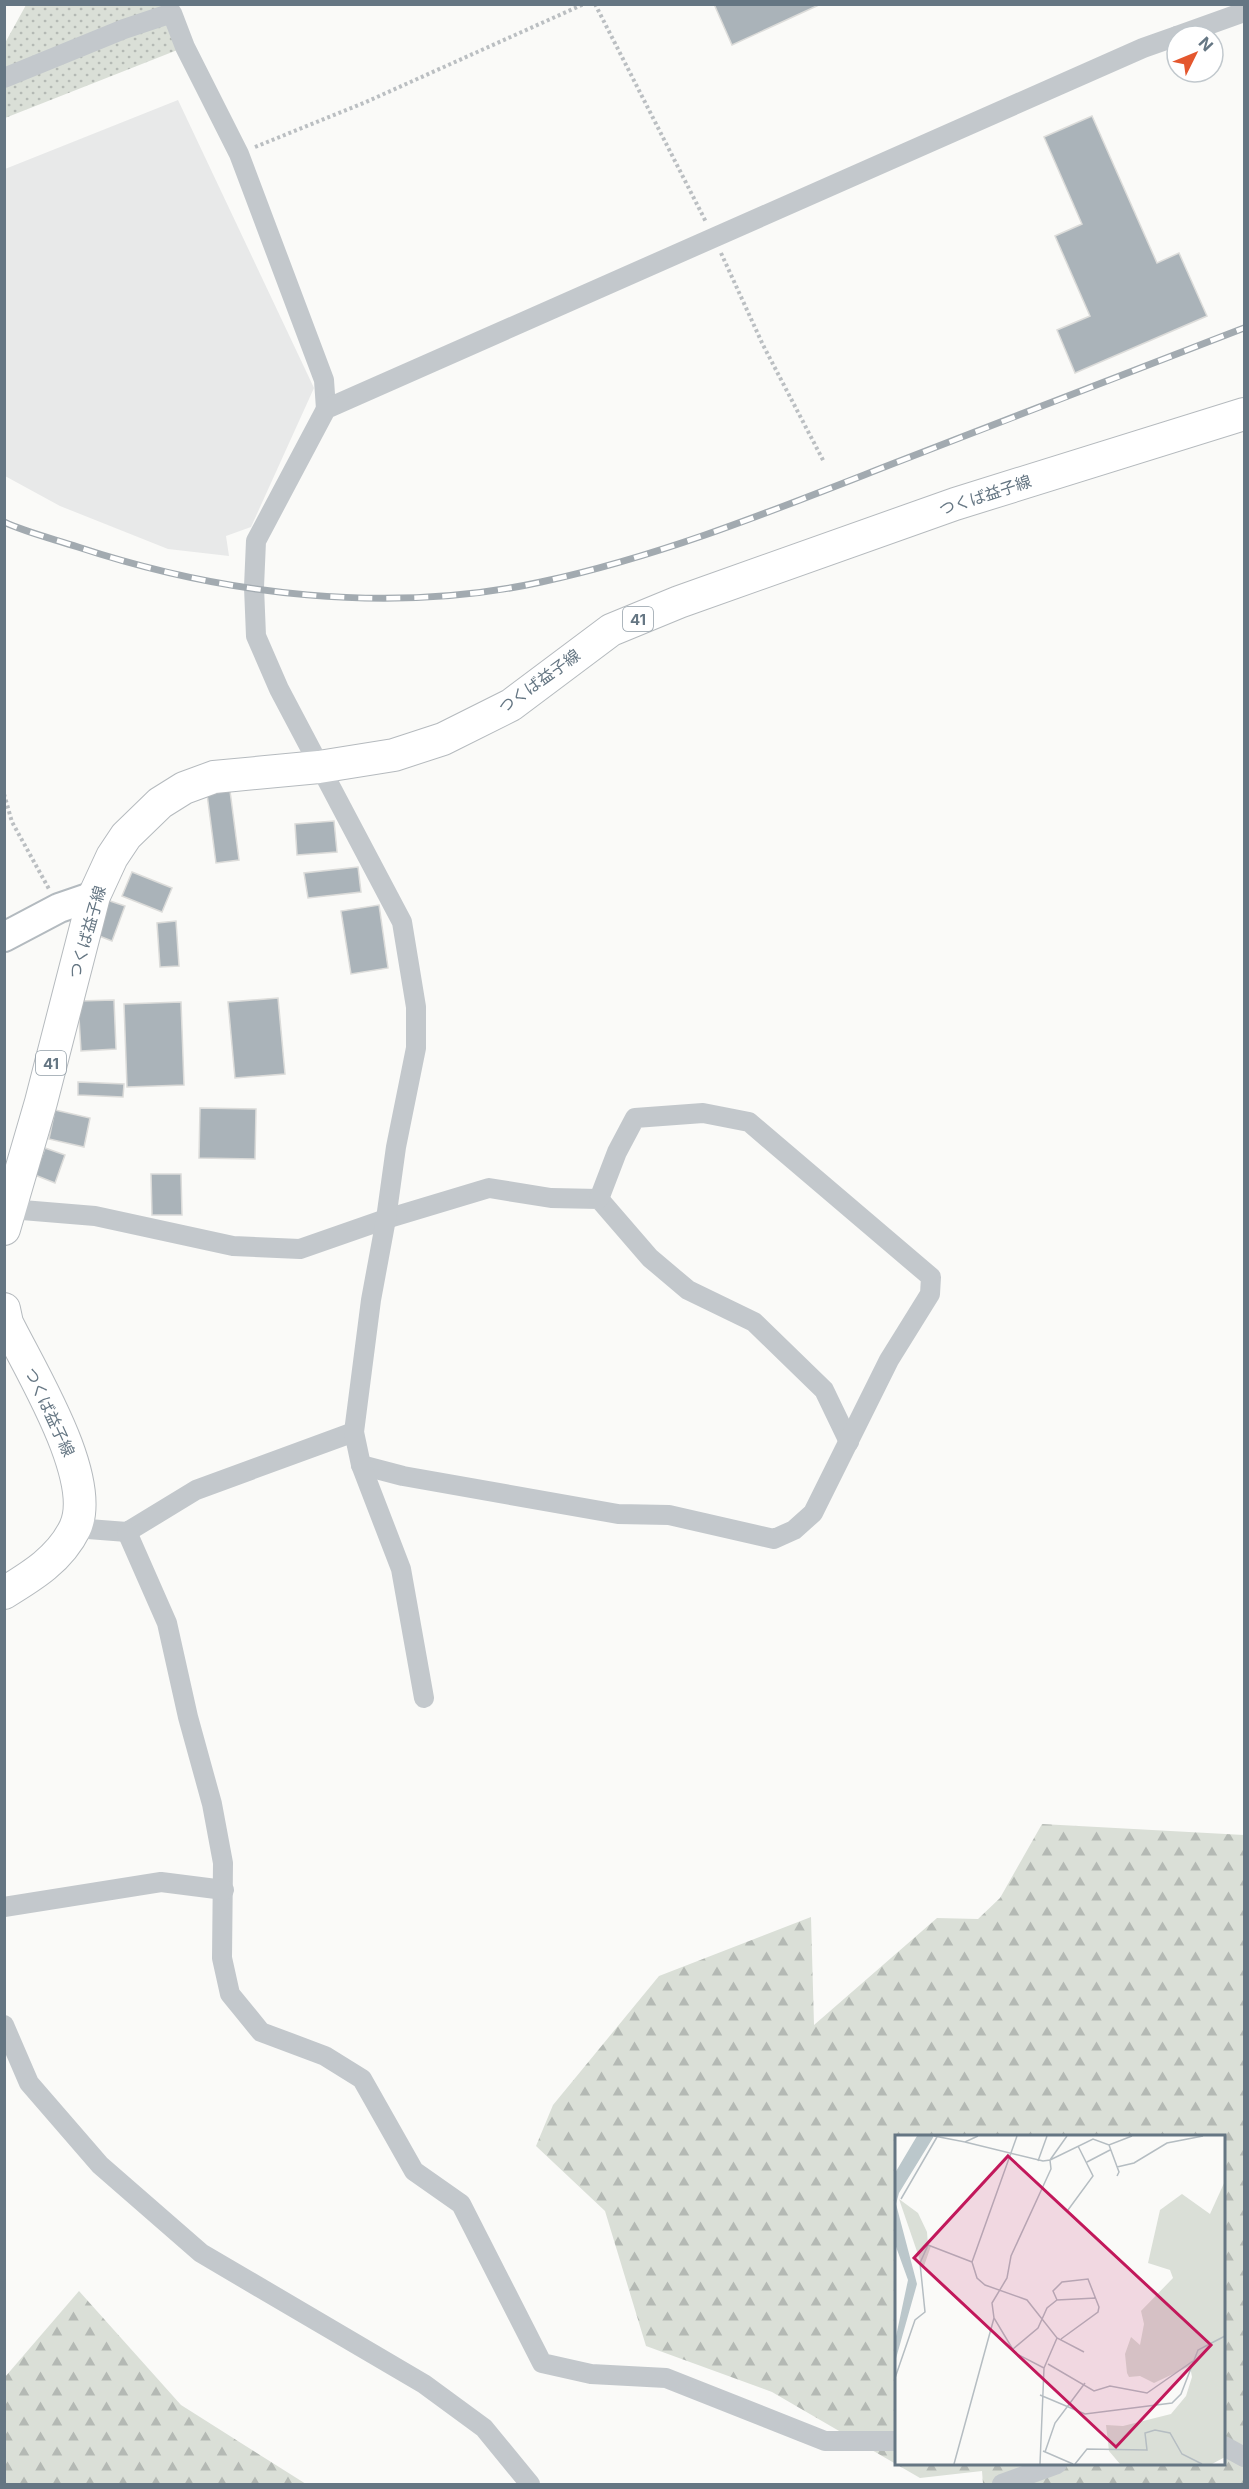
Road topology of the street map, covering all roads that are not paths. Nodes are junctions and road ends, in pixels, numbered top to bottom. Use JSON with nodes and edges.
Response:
{"nodes":[{"id":1,"x":1245,"y":12,"type":"edge"},
{"id":2,"x":1211,"y":24,"type":"edge"},
{"id":3,"x":1165,"y":40,"type":"edge"},
{"id":4,"x":4,"y":78,"type":"edge"},
{"id":5,"x":326,"y":409,"type":"junction"},
{"id":6,"x":1245,"y":414,"type":"edge"},
{"id":7,"x":319,"y":767,"type":"junction"},
{"id":8,"x":94,"y":896,"type":"junction"},
{"id":9,"x":4,"y":937,"type":"edge"},
{"id":10,"x":599,"y":1199,"type":"junction"},
{"id":11,"x":7,"y":1219,"type":"edge"},
{"id":12,"x":386,"y":1219,"type":"junction"},
{"id":13,"x":4,"y":1310,"type":"edge"},
{"id":14,"x":354,"y":1432,"type":"junction"},
{"id":15,"x":849,"y":1442,"type":"junction"},
{"id":16,"x":361,"y":1465,"type":"junction"},
{"id":17,"x":75,"y":1528,"type":"junction"},
{"id":18,"x":127,"y":1532,"type":"junction"},
{"id":19,"x":4,"y":1593,"type":"edge"},
{"id":20,"x":424,"y":1698,"type":"dead end"},
{"id":21,"x":224,"y":1890,"type":"junction"},
{"id":22,"x":4,"y":1907,"type":"edge"},
{"id":23,"x":4,"y":2025,"type":"edge"},
{"id":24,"x":895,"y":2441,"type":"edge"},
{"id":25,"x":1225,"y":2447,"type":"edge"},
{"id":26,"x":1245,"y":2457,"type":"edge"},
{"id":27,"x":1032,"y":2465,"type":"edge"},
{"id":28,"x":1048,"y":2467,"type":"edge"},
{"id":29,"x":530,"y":2484,"type":"edge"},
{"id":30,"x":1002,"y":2484,"type":"edge"}],
"edges":[{"from":1,"to":2,"type":"street"},
{"from":3,"to":5,"type":"street"},
{"from":4,"to":5,"type":"street"},
{"from":5,"to":7,"type":"street"},
{"from":6,"to":7,"type":"main road","name":"つくば益子線","number":"41"},
{"from":7,"to":8,"type":"main road","name":"つくば益子線","number":"41"},
{"from":7,"to":12,"type":"street"},
{"from":8,"to":9,"type":"street"},
{"from":8,"to":11,"type":"main road","name":"つくば益子線","number":"41"},
{"from":10,"to":12,"type":"street"},
{"from":10,"to":15,"type":"street"},
{"from":10,"to":15,"type":"street"},
{"from":11,"to":12,"type":"street"},
{"from":12,"to":14,"type":"street"},
{"from":13,"to":17,"type":"main road","name":"つくば益子線"},
{"from":14,"to":16,"type":"street"},
{"from":14,"to":18,"type":"street"},
{"from":15,"to":16,"type":"street"},
{"from":16,"to":20,"type":"street"},
{"from":17,"to":18,"type":"street"},
{"from":17,"to":19,"type":"main road","name":"つくば益子線"},
{"from":18,"to":21,"type":"street"},
{"from":21,"to":22,"type":"street"},
{"from":21,"to":24,"type":"street"},
{"from":23,"to":29,"type":"street"},
{"from":25,"to":26,"type":"street"},
{"from":27,"to":28,"type":"street"},
{"from":28,"to":30,"type":"street"}]}
